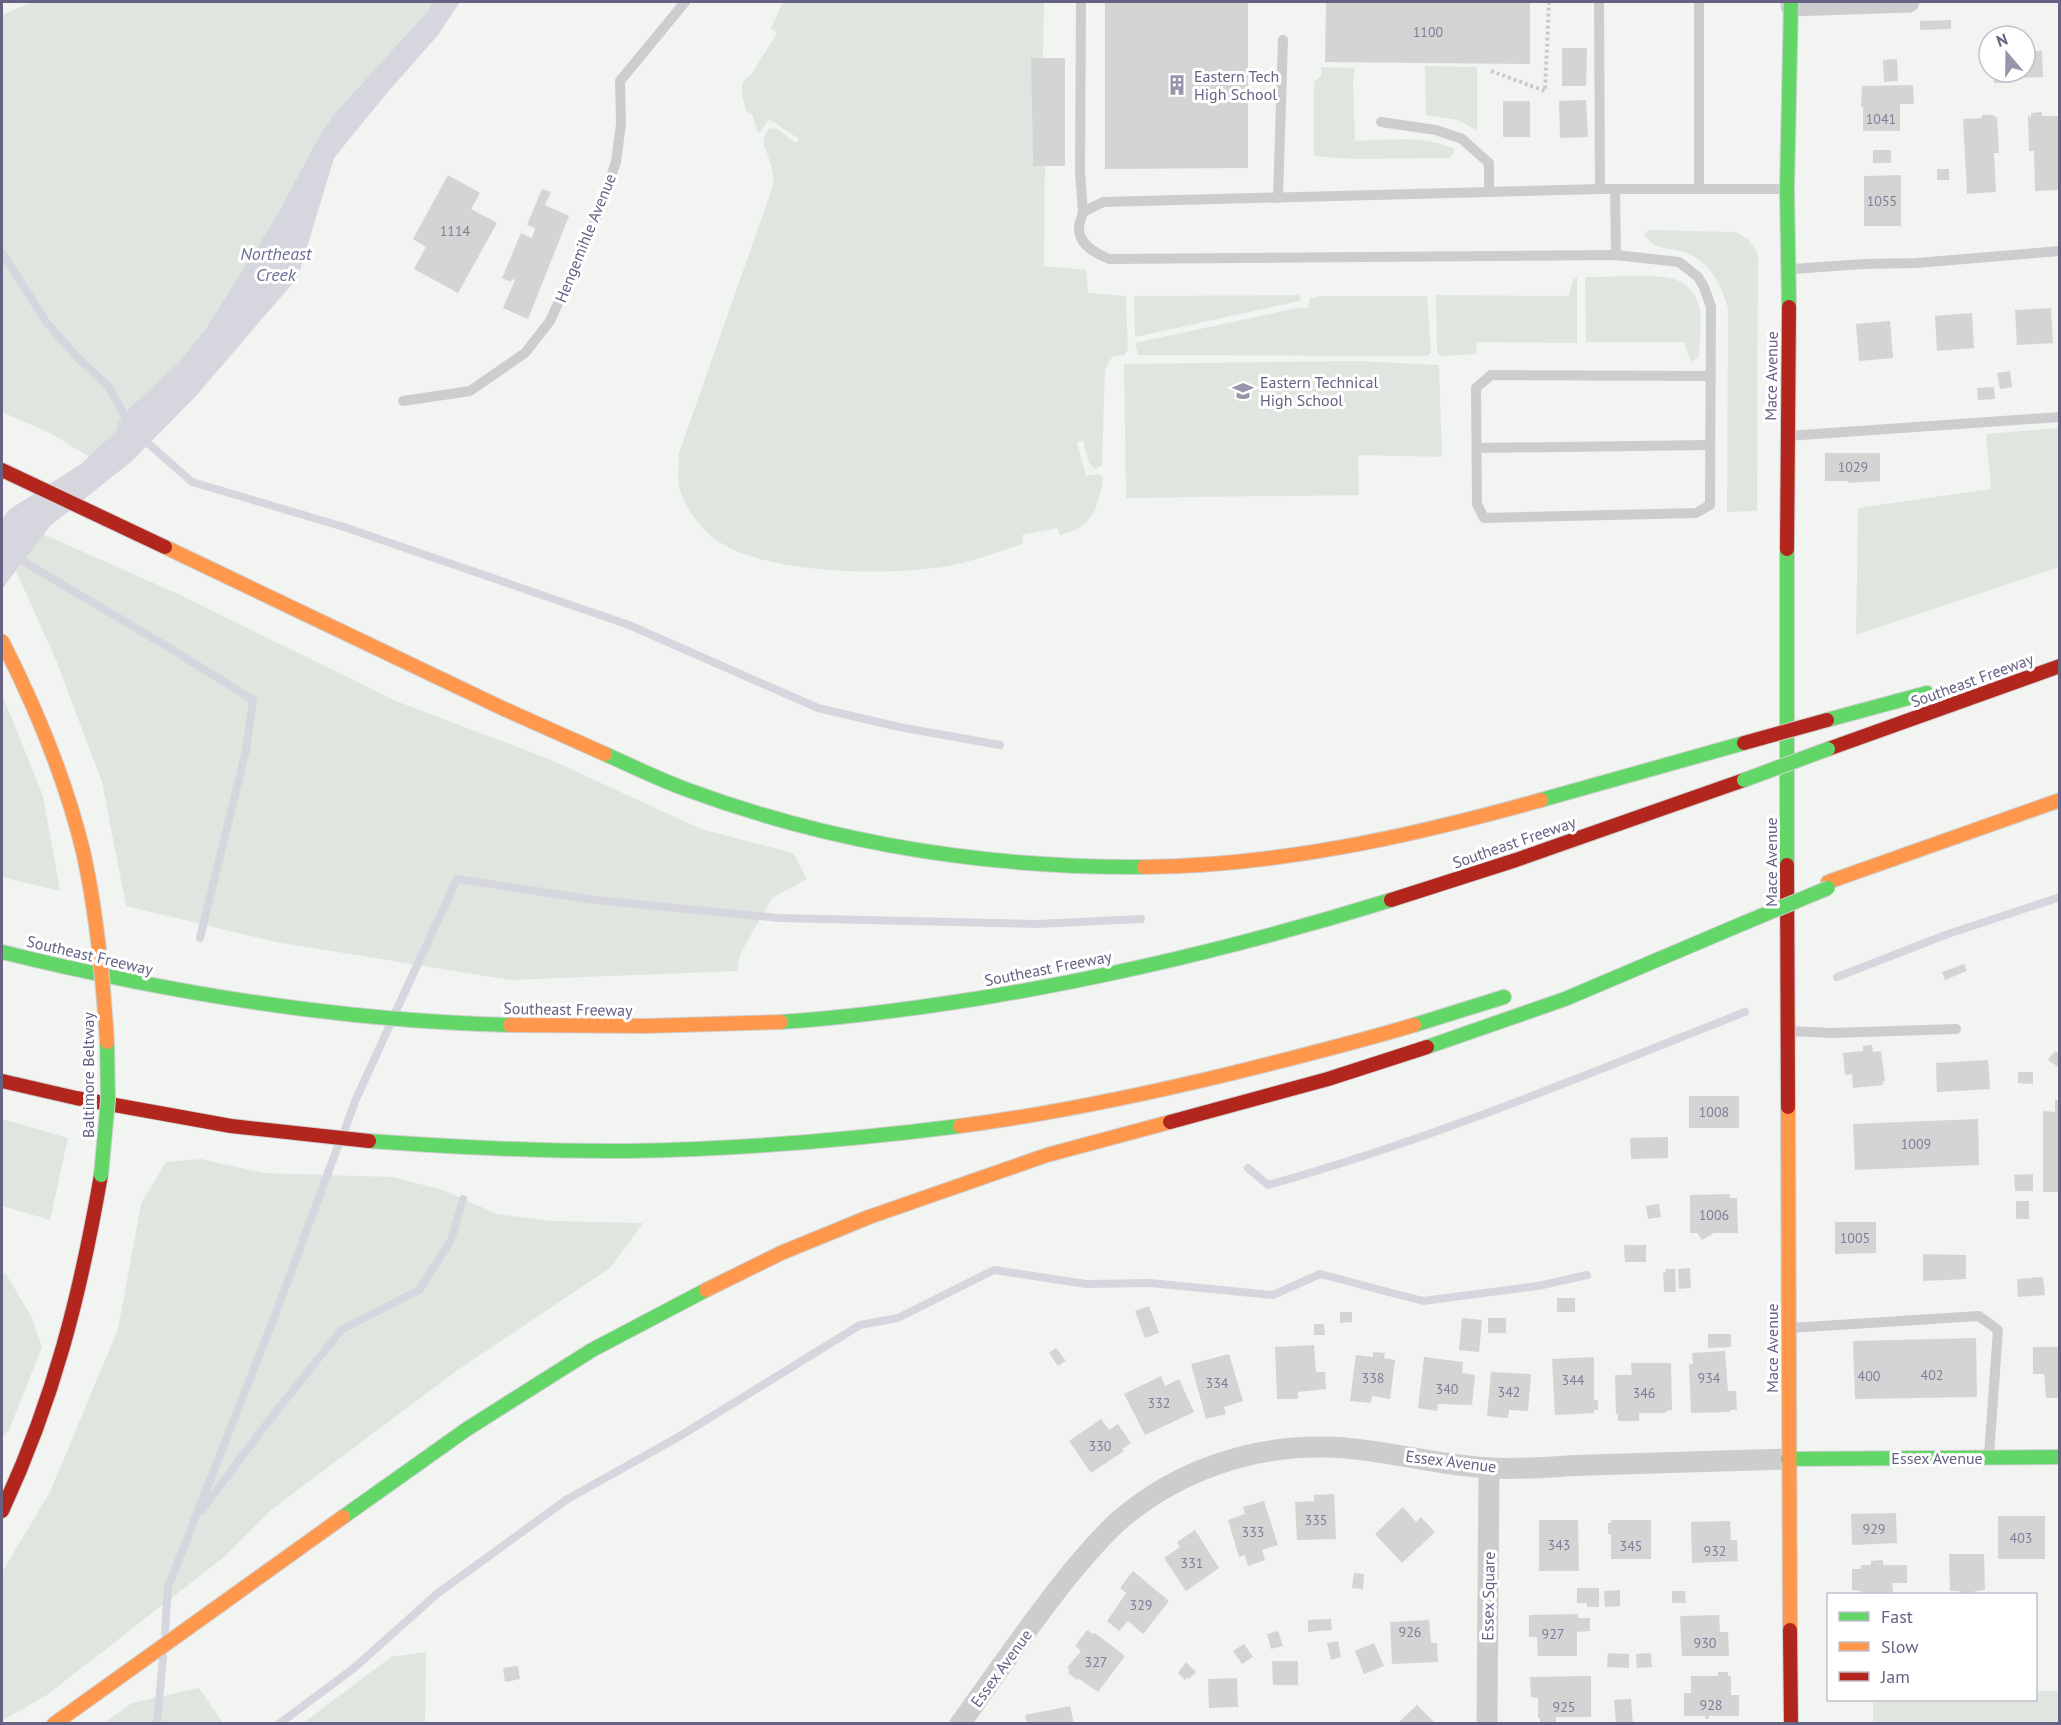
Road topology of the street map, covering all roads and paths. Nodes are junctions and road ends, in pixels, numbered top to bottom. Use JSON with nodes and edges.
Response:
{"nodes":[{"id":1,"x":685,"y":2,"type":"edge"},
{"id":2,"x":1081,"y":2,"type":"edge"},
{"id":3,"x":1549,"y":2,"type":"edge"},
{"id":4,"x":1599,"y":2,"type":"edge"},
{"id":5,"x":1699,"y":2,"type":"edge"},
{"id":6,"x":1909,"y":2,"type":"edge"},
{"id":7,"x":1791,"y":4,"type":"edge"},
{"id":8,"x":1283,"y":40,"type":"dead end"},
{"id":9,"x":1491,"y":71,"type":"dead end"},
{"id":10,"x":1381,"y":122,"type":"dead end"},
{"id":11,"x":1600,"y":189,"type":"junction"},
{"id":12,"x":1615,"y":189,"type":"junction"},
{"id":13,"x":1699,"y":189,"type":"junction"},
{"id":14,"x":1787,"y":189,"type":"junction"},
{"id":15,"x":1490,"y":192,"type":"junction"},
{"id":16,"x":1278,"y":198,"type":"junction"},
{"id":17,"x":1083,"y":212,"type":"junction"},
{"id":18,"x":2060,"y":251,"type":"edge"},
{"id":19,"x":1616,"y":255,"type":"junction"},
{"id":20,"x":1790,"y":269,"type":"junction"},
{"id":21,"x":1711,"y":376,"type":"junction"},
{"id":22,"x":403,"y":401,"type":"dead end"},
{"id":23,"x":2060,"y":417,"type":"edge"},
{"id":24,"x":1787,"y":436,"type":"junction"},
{"id":25,"x":1710,"y":444,"type":"junction"},
{"id":26,"x":1477,"y":448,"type":"junction"},
{"id":27,"x":2,"y":471,"type":"edge"},
{"id":28,"x":2,"y":641,"type":"edge"},
{"id":29,"x":2060,"y":658,"type":"edge"},
{"id":30,"x":2060,"y":666,"type":"edge"},
{"id":31,"x":1993,"y":676,"type":"dead end"},
{"id":32,"x":1938,"y":690,"type":"dead end"},
{"id":33,"x":2060,"y":800,"type":"edge"},
{"id":34,"x":1744,"y":917,"type":"junction"},
{"id":35,"x":1678,"y":936,"type":"dead end"},
{"id":36,"x":2,"y":952,"type":"edge"},
{"id":37,"x":1513,"y":994,"type":"dead end"},
{"id":38,"x":1956,"y":1029,"type":"dead end"},
{"id":39,"x":1788,"y":1031,"type":"junction"},
{"id":40,"x":2,"y":1081,"type":"edge"},
{"id":41,"x":1788,"y":1328,"type":"junction"},
{"id":42,"x":2060,"y":1457,"type":"edge"},
{"id":43,"x":1989,"y":1458,"type":"junction"},
{"id":44,"x":1788,"y":1460,"type":"junction"},
{"id":45,"x":1489,"y":1468,"type":"junction"},
{"id":46,"x":2,"y":1510,"type":"edge"},
{"id":47,"x":54,"y":1724,"type":"edge"},
{"id":48,"x":960,"y":1724,"type":"edge"},
{"id":49,"x":1487,"y":1724,"type":"edge"},
{"id":50,"x":1791,"y":1724,"type":"edge"}],
"edges":[{"from":1,"to":22,"type":"lane","name":"Hengemihle Avenue"},
{"from":2,"to":17,"type":"lane"},
{"from":3,"to":9,"type":"path"},
{"from":4,"to":11,"type":"lane"},
{"from":5,"to":13,"type":"lane"},
{"from":6,"to":7,"type":"street"},
{"from":7,"to":14,"type":"main road","name":"Mace Avenue"},
{"from":8,"to":16,"type":"lane"},
{"from":10,"to":15,"type":"lane"},
{"from":11,"to":12,"type":"lane"},
{"from":11,"to":15,"type":"lane"},
{"from":12,"to":13,"type":"lane"},
{"from":12,"to":19,"type":"lane"},
{"from":13,"to":14,"type":"lane"},
{"from":14,"to":20,"type":"main road","name":"Mace Avenue"},
{"from":15,"to":16,"type":"lane"},
{"from":16,"to":17,"type":"lane"},
{"from":17,"to":19,"type":"lane"},
{"from":18,"to":20,"type":"lane"},
{"from":19,"to":21,"type":"lane"},
{"from":20,"to":24,"type":"main road","name":"Mace Avenue"},
{"from":21,"to":25,"type":"lane"},
{"from":21,"to":26,"type":"lane"},
{"from":23,"to":24,"type":"lane"},
{"from":24,"to":39,"type":"main road","name":"Mace Avenue"},
{"from":25,"to":26,"type":"lane"},
{"from":25,"to":26,"type":"lane"},
{"from":27,"to":32,"type":"main road","bridge":true},
{"from":28,"to":46,"type":"main road","name":"Baltimore Beltway","bridge":true},
{"from":29,"to":31,"type":"main road"},
{"from":30,"to":36,"type":"main road","name":"Southeast Freeway","bridge":true},
{"from":33,"to":34,"type":"main road"},
{"from":34,"to":35,"type":"main road"},
{"from":34,"to":47,"type":"main road"},
{"from":37,"to":40,"type":"main road"},
{"from":38,"to":39,"type":"lane"},
{"from":39,"to":41,"type":"main road","name":"Mace Avenue"},
{"from":41,"to":43,"type":"lane"},
{"from":41,"to":44,"type":"main road","name":"Mace Avenue"},
{"from":42,"to":43,"type":"main road","name":"Essex Avenue"},
{"from":43,"to":44,"type":"main road","name":"Essex Avenue"},
{"from":44,"to":45,"type":"street","name":"Essex Avenue"},
{"from":44,"to":50,"type":"main road","name":"Mace Avenue"},
{"from":45,"to":48,"type":"street","name":"Essex Avenue"},
{"from":45,"to":49,"type":"street","name":"Essex Square"}]}
